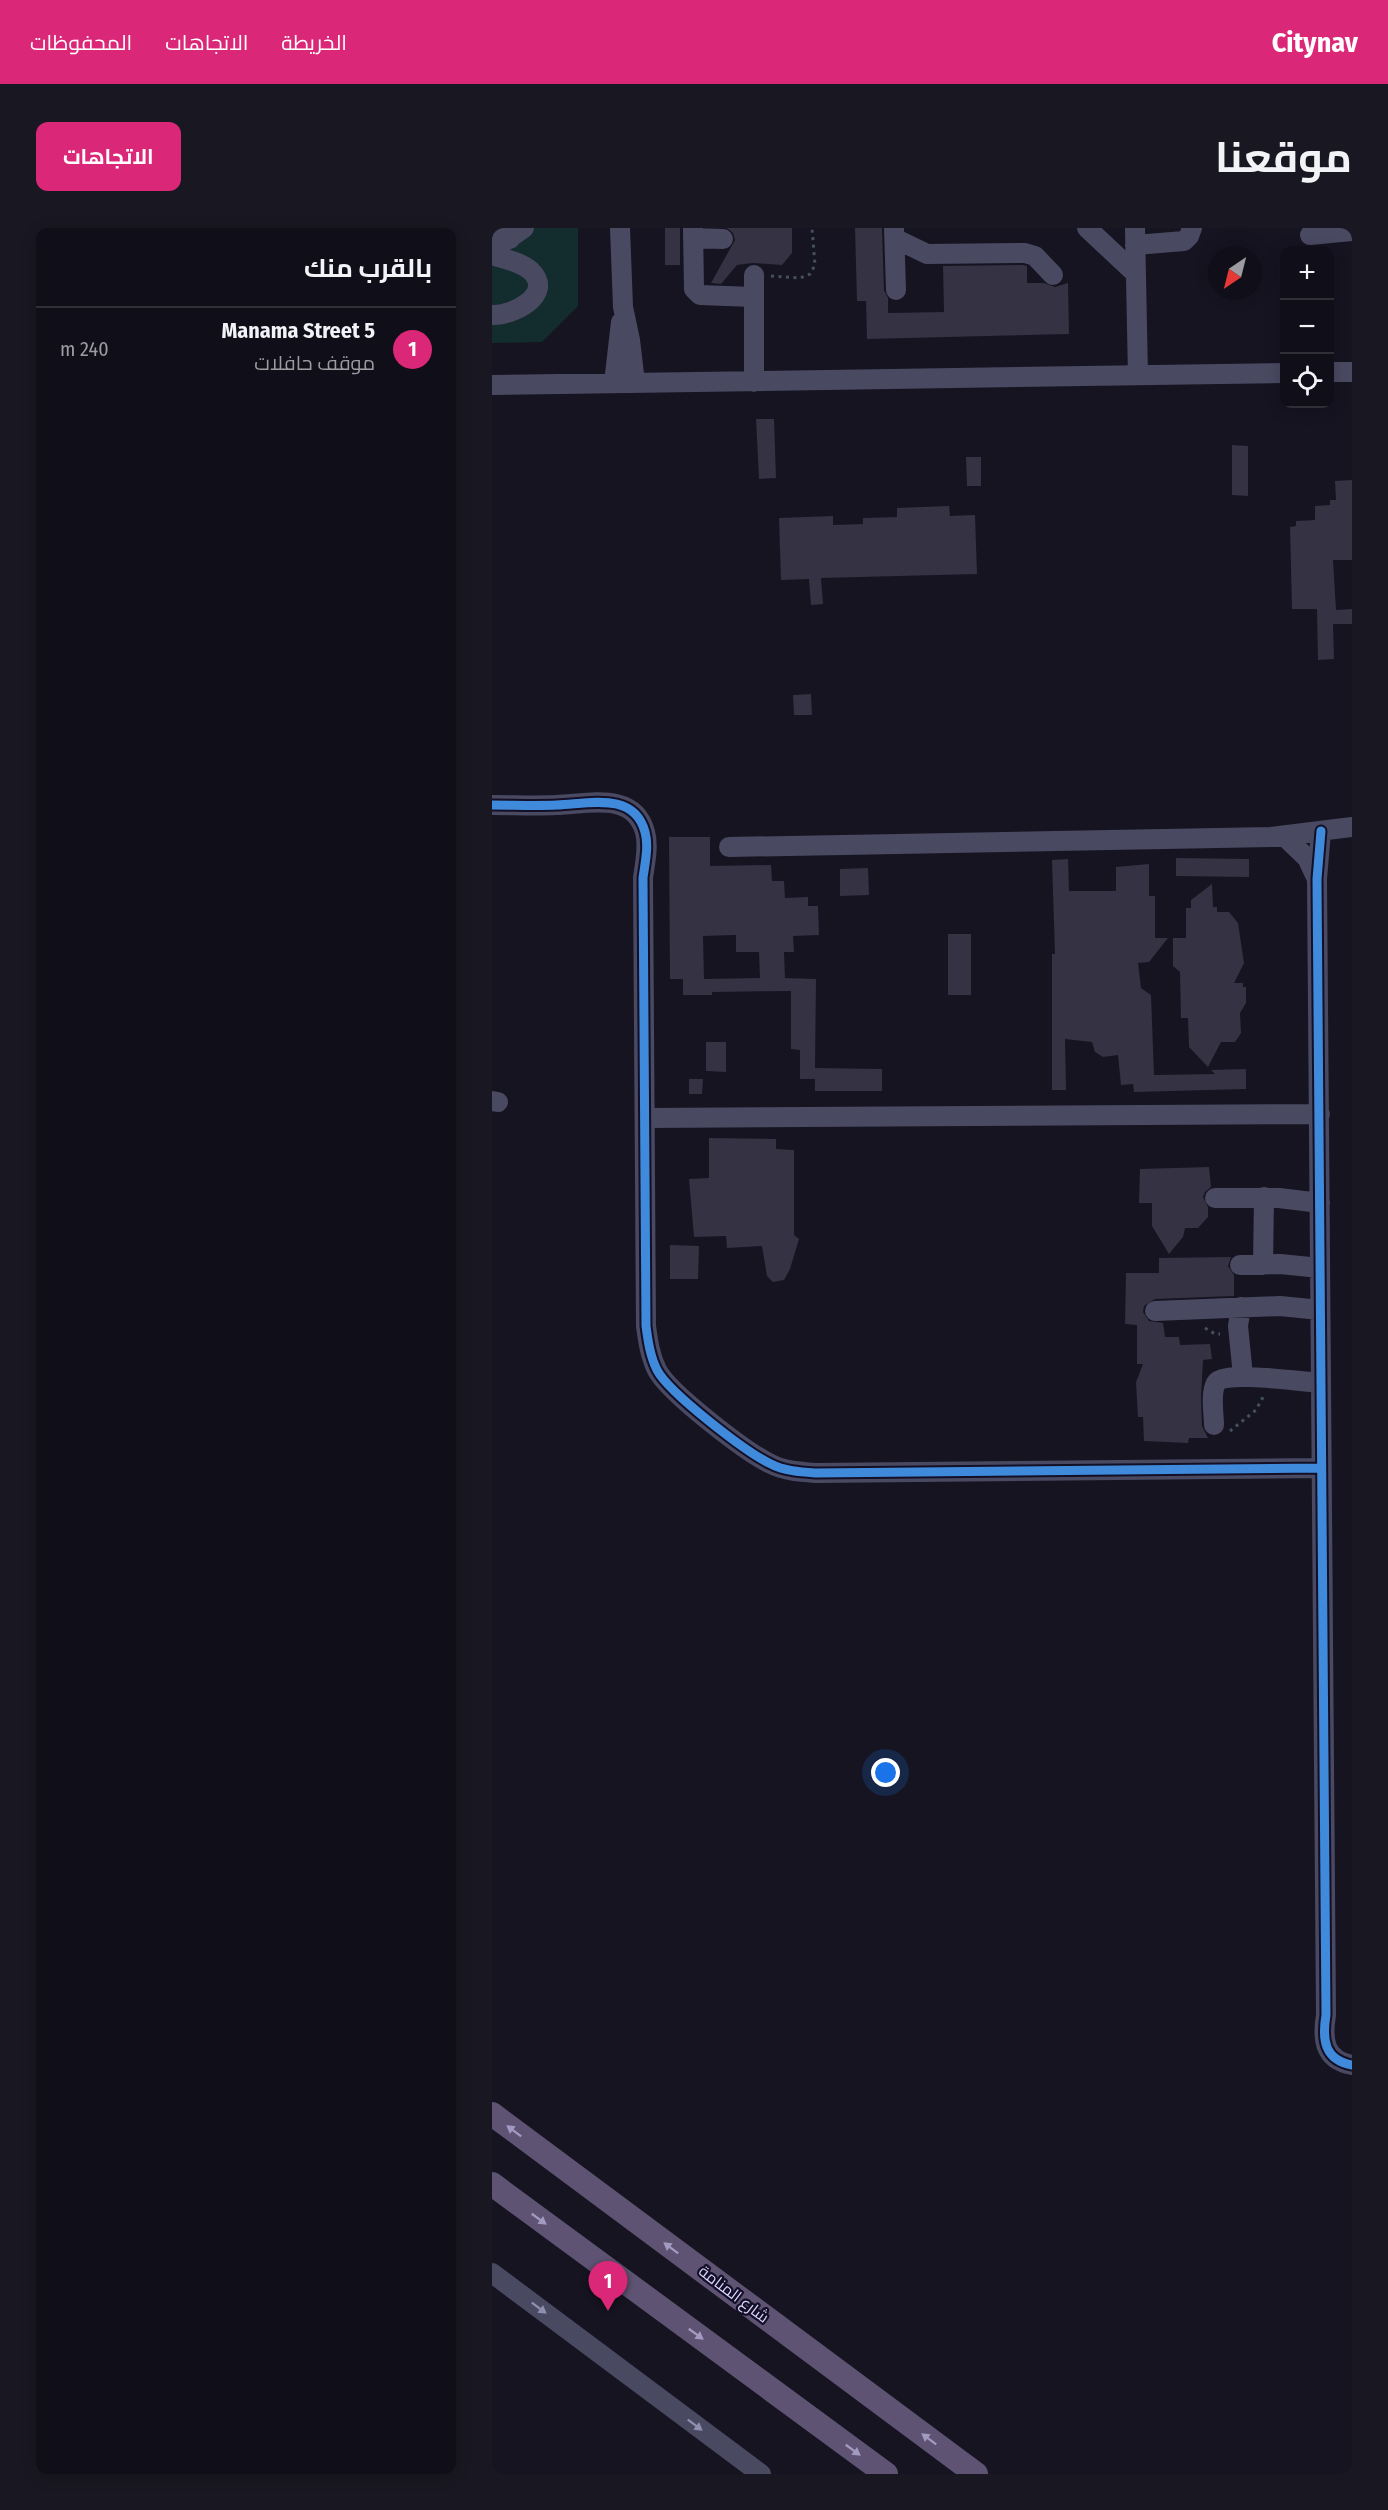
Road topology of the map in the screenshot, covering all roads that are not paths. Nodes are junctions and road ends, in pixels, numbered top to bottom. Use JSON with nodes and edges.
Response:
{"nodes":[{"id":1,"x":620,"y":228,"type":"edge"},
{"id":2,"x":1087,"y":228,"type":"edge"},
{"id":3,"x":1191,"y":228,"type":"edge"},
{"id":4,"x":1352,"y":231,"type":"edge"},
{"id":5,"x":509,"y":232,"type":"edge"},
{"id":6,"x":693,"y":233,"type":"edge"},
{"id":7,"x":895,"y":234,"type":"edge"},
{"id":8,"x":1135,"y":236,"type":"edge"},
{"id":9,"x":1310,"y":238,"type":"edge"},
{"id":10,"x":723,"y":239,"type":"dead end"},
{"id":11,"x":492,"y":250,"type":"edge"},
{"id":12,"x":492,"y":255,"type":"edge"},
{"id":13,"x":1135,"y":273,"type":"junction"},
{"id":14,"x":754,"y":275,"type":"road end"},
{"id":15,"x":1053,"y":275,"type":"dead end"},
{"id":16,"x":896,"y":290,"type":"dead end"},
{"id":17,"x":753,"y":297,"type":"junction"},
{"id":18,"x":623,"y":307,"type":"junction"},
{"id":19,"x":492,"y":315,"type":"edge"},
{"id":20,"x":1334,"y":372,"type":"edge"},
{"id":21,"x":1352,"y":372,"type":"edge"},
{"id":22,"x":1280,"y":373,"type":"edge"},
{"id":23,"x":1138,"y":376,"type":"junction"},
{"id":24,"x":754,"y":382,"type":"junction"},
{"id":25,"x":614,"y":383,"type":"junction"},
{"id":26,"x":635,"y":383,"type":"junction"},
{"id":27,"x":492,"y":385,"type":"edge"},
{"id":28,"x":492,"y":805,"type":"edge"},
{"id":29,"x":1352,"y":827,"type":"edge"},
{"id":30,"x":1321,"y":831,"type":"junction"},
{"id":31,"x":1284,"y":836,"type":"junction"},
{"id":32,"x":729,"y":847,"type":"dead end"},
{"id":33,"x":1317,"y":879,"type":"junction"},
{"id":34,"x":1320,"y":1114,"type":"junction"},
{"id":35,"x":647,"y":1118,"type":"junction"},
{"id":36,"x":1215,"y":1197,"type":"dead end"},
{"id":37,"x":1264,"y":1197,"type":"junction"},
{"id":38,"x":1320,"y":1203,"type":"junction"},
{"id":39,"x":1263,"y":1264,"type":"junction"},
{"id":40,"x":1240,"y":1265,"type":"dead end"},
{"id":41,"x":1320,"y":1268,"type":"junction"},
{"id":42,"x":1241,"y":1307,"type":"junction"},
{"id":43,"x":1320,"y":1310,"type":"junction"},
{"id":44,"x":1155,"y":1311,"type":"dead end"},
{"id":45,"x":1243,"y":1376,"type":"junction"},
{"id":46,"x":1320,"y":1383,"type":"junction"},
{"id":47,"x":1214,"y":1425,"type":"road end"},
{"id":48,"x":1321,"y":1468,"type":"junction"},
{"id":49,"x":1326,"y":2015,"type":"junction"},
{"id":50,"x":1352,"y":2054,"type":"edge"},
{"id":51,"x":1352,"y":2065,"type":"edge"},
{"id":52,"x":492,"y":2114,"type":"edge"},
{"id":53,"x":492,"y":2184,"type":"edge"},
{"id":54,"x":492,"y":2273,"type":"edge"},
{"id":55,"x":761,"y":2474,"type":"edge"},
{"id":56,"x":886,"y":2474,"type":"edge"},
{"id":57,"x":976,"y":2474,"type":"edge"}],
"edges":[{"from":1,"to":18,"type":"street"},
{"from":2,"to":13,"type":"street"},
{"from":3,"to":8,"type":"street"},
{"from":4,"to":9,"type":"street"},
{"from":5,"to":11,"type":"street"},
{"from":6,"to":10,"type":"street"},
{"from":6,"to":17,"type":"street"},
{"from":7,"to":15,"type":"street"},
{"from":7,"to":16,"type":"street"},
{"from":8,"to":13,"type":"street"},
{"from":12,"to":19,"type":"street"},
{"from":13,"to":23,"type":"street"},
{"from":14,"to":17,"type":"street"},
{"from":17,"to":24,"type":"street"},
{"from":18,"to":25,"type":"street"},
{"from":18,"to":26,"type":"street"},
{"from":20,"to":21,"type":"street"},
{"from":22,"to":23,"type":"street"},
{"from":23,"to":24,"type":"street"},
{"from":24,"to":26,"type":"street"},
{"from":25,"to":26,"type":"street"},
{"from":25,"to":27,"type":"street"},
{"from":28,"to":35,"type":"street"},
{"from":29,"to":30,"type":"street"},
{"from":30,"to":31,"type":"street"},
{"from":30,"to":33,"type":"street"},
{"from":31,"to":32,"type":"street"},
{"from":31,"to":33,"type":"street"},
{"from":33,"to":34,"type":"street"},
{"from":34,"to":35,"type":"street"},
{"from":34,"to":38,"type":"street"},
{"from":35,"to":48,"type":"street"},
{"from":36,"to":37,"type":"street"},
{"from":37,"to":38,"type":"street"},
{"from":37,"to":39,"type":"street"},
{"from":38,"to":41,"type":"street"},
{"from":39,"to":40,"type":"street"},
{"from":39,"to":41,"type":"street"},
{"from":41,"to":43,"type":"street"},
{"from":42,"to":43,"type":"street"},
{"from":42,"to":44,"type":"street"},
{"from":42,"to":45,"type":"street"},
{"from":43,"to":46,"type":"street"},
{"from":45,"to":46,"type":"street"},
{"from":45,"to":47,"type":"street"},
{"from":46,"to":48,"type":"street"},
{"from":48,"to":49,"type":"street"},
{"from":49,"to":50,"type":"street"},
{"from":49,"to":51,"type":"street"},
{"from":57,"to":52,"type":"main road","name":"شارع المنامة","one_way":true},
{"from":53,"to":56,"type":"main road","one_way":true},
{"from":54,"to":55,"type":"street","one_way":true}]}
